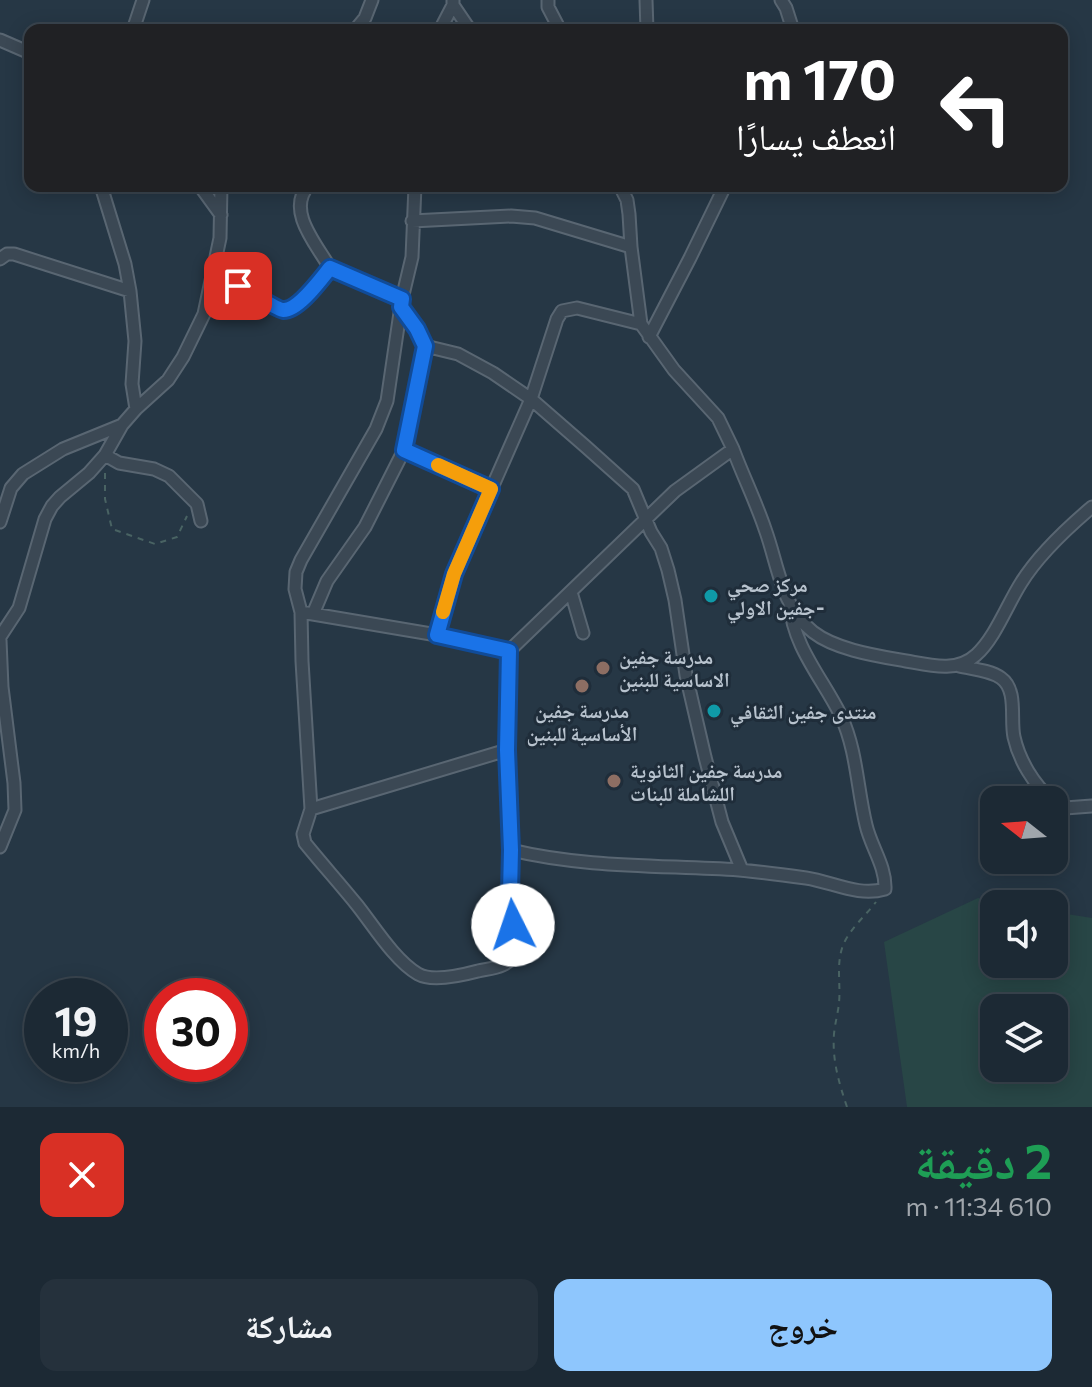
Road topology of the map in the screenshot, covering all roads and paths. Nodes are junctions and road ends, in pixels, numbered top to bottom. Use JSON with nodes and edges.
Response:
{"nodes":[{"id":1,"x":143,"y":0,"type":"edge"},
{"id":2,"x":372,"y":0,"type":"edge"},
{"id":3,"x":548,"y":0,"type":"edge"},
{"id":4,"x":646,"y":0,"type":"edge"},
{"id":5,"x":655,"y":0,"type":"edge"},
{"id":6,"x":781,"y":0,"type":"edge"},
{"id":7,"x":453,"y":3,"type":"edge"},
{"id":8,"x":135,"y":24,"type":"edge"},
{"id":9,"x":360,"y":24,"type":"edge"},
{"id":10,"x":443,"y":24,"type":"edge"},
{"id":11,"x":466,"y":24,"type":"edge"},
{"id":12,"x":557,"y":24,"type":"edge"},
{"id":13,"x":647,"y":24,"type":"edge"},
{"id":14,"x":791,"y":24,"type":"edge"},
{"id":15,"x":0,"y":40,"type":"edge"},
{"id":16,"x":24,"y":50,"type":"edge"},
{"id":17,"x":103,"y":192,"type":"edge"},
{"id":18,"x":204,"y":192,"type":"edge"},
{"id":19,"x":221,"y":192,"type":"edge"},
{"id":20,"x":304,"y":192,"type":"edge"},
{"id":21,"x":414,"y":192,"type":"edge"},
{"id":22,"x":623,"y":192,"type":"edge"},
{"id":23,"x":722,"y":192,"type":"edge"},
{"id":24,"x":221,"y":216,"type":"junction"},
{"id":25,"x":412,"y":221,"type":"junction"},
{"id":26,"x":631,"y":247,"type":"junction"},
{"id":27,"x":0,"y":259,"type":"edge"},
{"id":28,"x":330,"y":268,"type":"junction"},
{"id":29,"x":213,"y":273,"type":"junction"},
{"id":30,"x":130,"y":291,"type":"junction"},
{"id":31,"x":402,"y":303,"type":"junction"},
{"id":32,"x":641,"y":324,"type":"junction"},
{"id":33,"x":649,"y":337,"type":"junction"},
{"id":34,"x":425,"y":346,"type":"junction"},
{"id":35,"x":531,"y":399,"type":"junction"},
{"id":36,"x":136,"y":409,"type":"junction"},
{"id":37,"x":122,"y":425,"type":"junction"},
{"id":38,"x":733,"y":449,"type":"junction"},
{"id":39,"x":404,"y":450,"type":"junction"},
{"id":40,"x":105,"y":455,"type":"junction"},
{"id":41,"x":491,"y":489,"type":"junction"},
{"id":42,"x":194,"y":500,"type":"junction"},
{"id":43,"x":1092,"y":507,"type":"edge"},
{"id":44,"x":646,"y":520,"type":"junction"},
{"id":45,"x":201,"y":521,"type":"dead end"},
{"id":46,"x":0,"y":522,"type":"edge"},
{"id":47,"x":571,"y":592,"type":"junction"},
{"id":48,"x":790,"y":604,"type":"junction"},
{"id":49,"x":307,"y":613,"type":"junction"},
{"id":50,"x":583,"y":633,"type":"dead end"},
{"id":51,"x":437,"y":635,"type":"junction"},
{"id":52,"x":0,"y":639,"type":"edge"},
{"id":53,"x":509,"y":651,"type":"junction"},
{"id":54,"x":959,"y":666,"type":"junction"},
{"id":55,"x":507,"y":750,"type":"junction"},
{"id":56,"x":1038,"y":786,"type":"edge"},
{"id":57,"x":1092,"y":806,"type":"edge"},
{"id":58,"x":1068,"y":808,"type":"edge"},
{"id":59,"x":311,"y":809,"type":"junction"},
{"id":60,"x":0,"y":847,"type":"edge"},
{"id":61,"x":511,"y":850,"type":"junction"},
{"id":62,"x":742,"y":870,"type":"junction"},
{"id":63,"x":885,"y":889,"type":"junction"},
{"id":64,"x":847,"y":1107,"type":"edge"}],
"edges":[{"from":1,"to":8,"type":"street"},
{"from":2,"to":9,"type":"street"},
{"from":3,"to":12,"type":"street"},
{"from":4,"to":5,"type":"street"},
{"from":4,"to":13,"type":"street"},
{"from":6,"to":14,"type":"street"},
{"from":7,"to":10,"type":"street"},
{"from":7,"to":11,"type":"street"},
{"from":15,"to":16,"type":"street"},
{"from":17,"to":30,"type":"street"},
{"from":18,"to":24,"type":"street"},
{"from":19,"to":24,"type":"street"},
{"from":20,"to":28,"type":"street"},
{"from":21,"to":25,"type":"street"},
{"from":22,"to":26,"type":"street"},
{"from":23,"to":33,"type":"street"},
{"from":24,"to":29,"type":"street"},
{"from":25,"to":26,"type":"street"},
{"from":25,"to":31,"type":"street"},
{"from":26,"to":32,"type":"street"},
{"from":27,"to":30,"type":"street"},
{"from":28,"to":29,"type":"street"},
{"from":28,"to":31,"type":"street"},
{"from":29,"to":36,"type":"street"},
{"from":30,"to":36,"type":"street"},
{"from":31,"to":34,"type":"street"},
{"from":31,"to":49,"type":"street"},
{"from":32,"to":33,"type":"street"},
{"from":32,"to":35,"type":"street"},
{"from":33,"to":38,"type":"street"},
{"from":34,"to":35,"type":"street"},
{"from":34,"to":39,"type":"street"},
{"from":35,"to":41,"type":"street"},
{"from":35,"to":44,"type":"street"},
{"from":36,"to":37,"type":"street"},
{"from":37,"to":40,"type":"street"},
{"from":37,"to":46,"type":"street"},
{"from":38,"to":44,"type":"street"},
{"from":38,"to":48,"type":"street"},
{"from":39,"to":41,"type":"street"},
{"from":39,"to":49,"type":"street"},
{"from":40,"to":42,"type":"street"},
{"from":40,"to":42,"type":"path"},
{"from":40,"to":52,"type":"street"},
{"from":41,"to":51,"type":"street"},
{"from":42,"to":45,"type":"street"},
{"from":43,"to":54,"type":"street"},
{"from":44,"to":47,"type":"street"},
{"from":44,"to":62,"type":"street"},
{"from":47,"to":50,"type":"street"},
{"from":47,"to":53,"type":"street"},
{"from":48,"to":54,"type":"street"},
{"from":48,"to":63,"type":"street"},
{"from":49,"to":51,"type":"street"},
{"from":49,"to":59,"type":"street"},
{"from":51,"to":53,"type":"street"},
{"from":52,"to":60,"type":"street"},
{"from":53,"to":55,"type":"street"},
{"from":54,"to":56,"type":"street"},
{"from":55,"to":59,"type":"street"},
{"from":55,"to":61,"type":"street"},
{"from":57,"to":58,"type":"street"},
{"from":59,"to":61,"type":"street"},
{"from":61,"to":62,"type":"street"},
{"from":62,"to":63,"type":"street"},
{"from":63,"to":64,"type":"path"}]}
